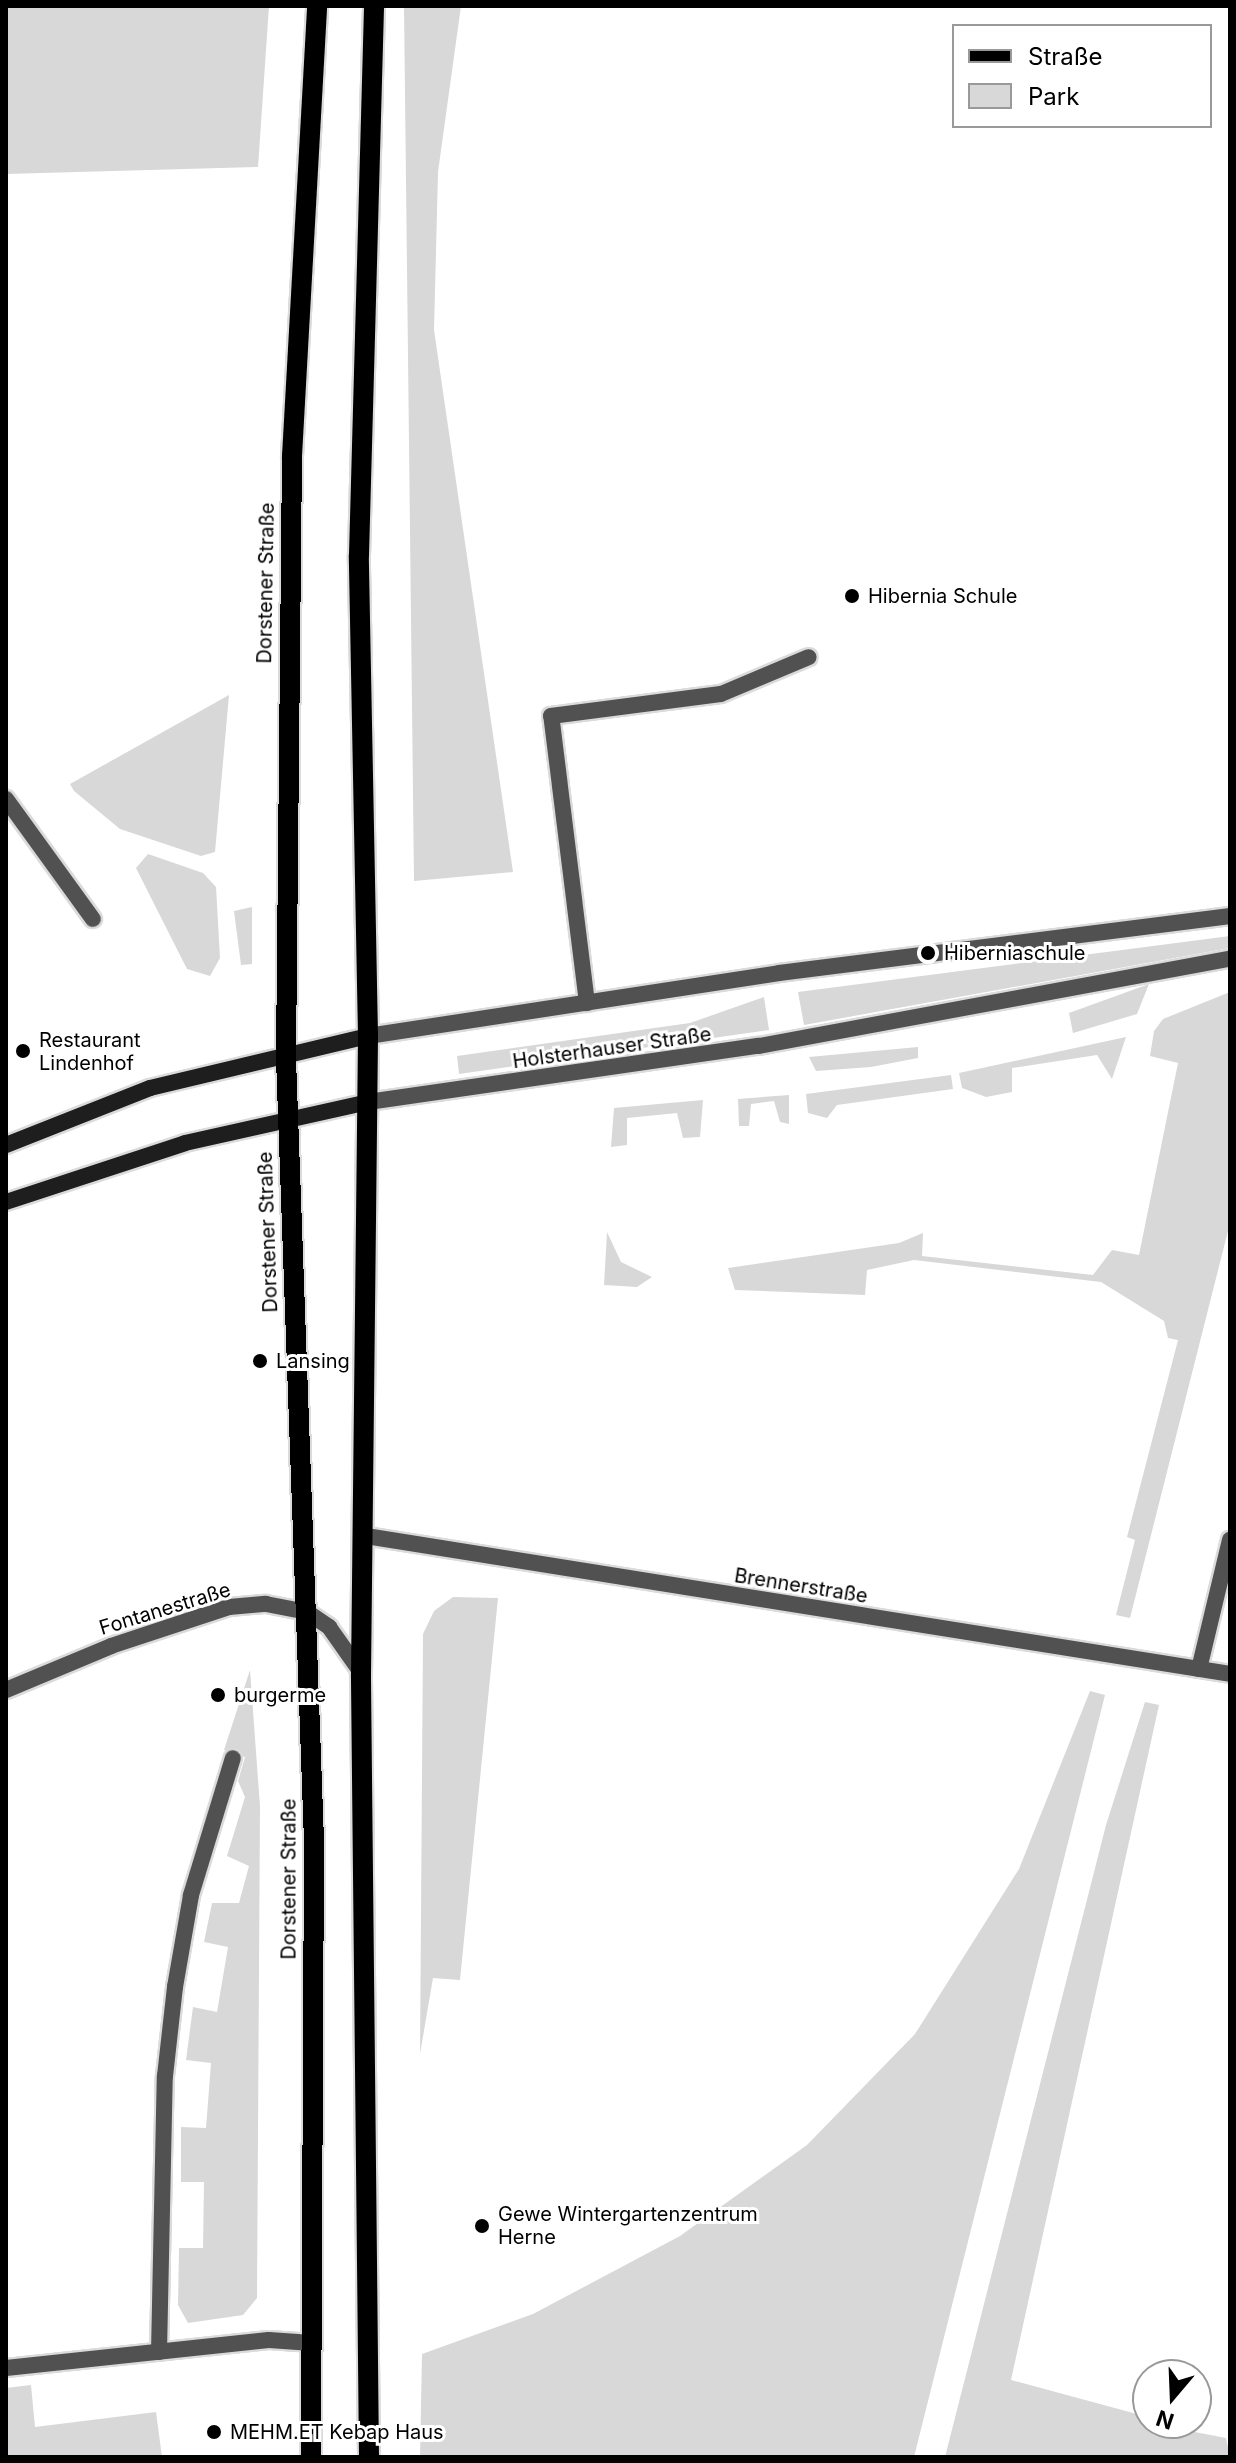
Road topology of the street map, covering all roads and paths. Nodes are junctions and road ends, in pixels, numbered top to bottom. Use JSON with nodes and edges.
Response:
{"nodes":[{"id":1,"x":317,"y":6,"type":"edge"},
{"id":2,"x":374,"y":6,"type":"edge"},
{"id":3,"x":809,"y":657,"type":"dead end"},
{"id":4,"x":6,"y":799,"type":"edge"},
{"id":5,"x":1230,"y":916,"type":"edge"},
{"id":6,"x":93,"y":919,"type":"dead end"},
{"id":7,"x":1230,"y":959,"type":"edge"},
{"id":8,"x":587,"y":1003,"type":"junction"},
{"id":9,"x":368,"y":1036,"type":"junction"},
{"id":10,"x":286,"y":1057,"type":"junction"},
{"id":11,"x":368,"y":1102,"type":"junction"},
{"id":12,"x":288,"y":1118,"type":"junction"},
{"id":13,"x":6,"y":1145,"type":"edge"},
{"id":14,"x":6,"y":1202,"type":"edge"},
{"id":15,"x":366,"y":1536,"type":"junction"},
{"id":16,"x":1230,"y":1540,"type":"edge"},
{"id":17,"x":307,"y":1612,"type":"junction"},
{"id":18,"x":1199,"y":1669,"type":"junction"},
{"id":19,"x":361,"y":1674,"type":"junction"},
{"id":20,"x":1230,"y":1674,"type":"edge"},
{"id":21,"x":6,"y":1690,"type":"edge"},
{"id":22,"x":233,"y":1758,"type":"dead end"},
{"id":23,"x":312,"y":2343,"type":"junction"},
{"id":24,"x":159,"y":2352,"type":"junction"},
{"id":25,"x":6,"y":2368,"type":"edge"},
{"id":26,"x":311,"y":2457,"type":"edge"},
{"id":27,"x":369,"y":2457,"type":"edge"}],
"edges":[{"from":1,"to":10,"type":"main road","name":"Dorstener Straße"},
{"from":2,"to":9,"type":"main road"},
{"from":3,"to":8,"type":"street"},
{"from":4,"to":6,"type":"street"},
{"from":5,"to":8,"type":"street"},
{"from":7,"to":11,"type":"street","name":"Holsterhauser Straße"},
{"from":8,"to":9,"type":"street"},
{"from":9,"to":10,"type":"main road"},
{"from":9,"to":11,"type":"main road"},
{"from":10,"to":12,"type":"main road","name":"Dorstener Straße"},
{"from":10,"to":13,"type":"main road"},
{"from":11,"to":12,"type":"main road","name":"Holsterhauser Straße"},
{"from":11,"to":15,"type":"main road"},
{"from":12,"to":14,"type":"main road","name":"Holsterhauser Straße"},
{"from":12,"to":17,"type":"main road","name":"Dorstener Straße"},
{"from":15,"to":18,"type":"street","name":"Brennerstraße"},
{"from":15,"to":19,"type":"main road"},
{"from":16,"to":18,"type":"street"},
{"from":17,"to":19,"type":"street"},
{"from":17,"to":21,"type":"street","name":"Fontanestraße"},
{"from":17,"to":23,"type":"main road","name":"Dorstener Straße"},
{"from":18,"to":20,"type":"street","name":"Brennerstraße"},
{"from":19,"to":27,"type":"main road"},
{"from":22,"to":24,"type":"street"},
{"from":23,"to":24,"type":"street"},
{"from":23,"to":26,"type":"main road","name":"Dorstener Straße"},
{"from":24,"to":25,"type":"street"}]}
